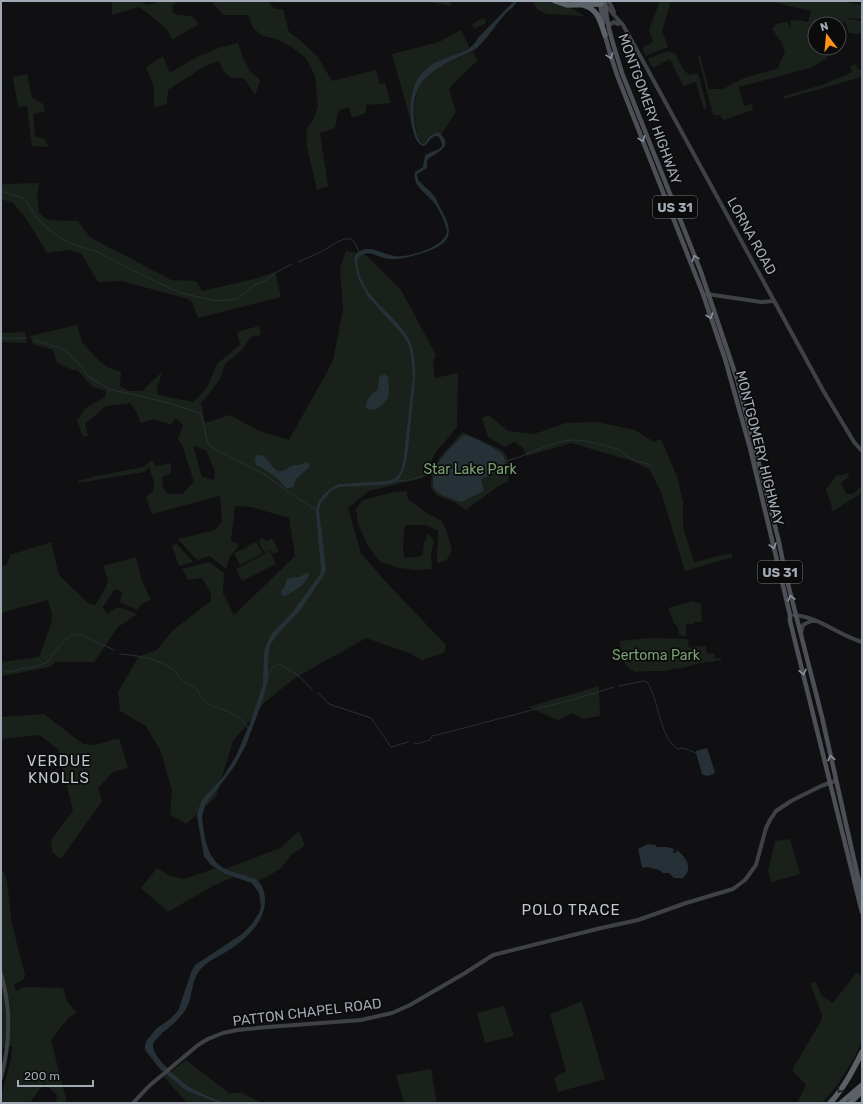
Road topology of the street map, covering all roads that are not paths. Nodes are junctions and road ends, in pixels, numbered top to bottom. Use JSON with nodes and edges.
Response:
{"nodes":[{"id":1,"x":555,"y":1,"type":"edge"},
{"id":2,"x":564,"y":1,"type":"edge"},
{"id":3,"x":590,"y":1,"type":"edge"},
{"id":4,"x":609,"y":1,"type":"edge"},
{"id":5,"x":579,"y":2,"type":"edge"},
{"id":6,"x":603,"y":4,"type":"edge"},
{"id":7,"x":617,"y":18,"type":"junction"},
{"id":8,"x":618,"y":24,"type":"junction"},
{"id":9,"x":609,"y":25,"type":"junction"},
{"id":10,"x":624,"y":29,"type":"junction"},
{"id":11,"x":605,"y":35,"type":"junction"},
{"id":12,"x":703,"y":294,"type":"junction"},
{"id":13,"x":708,"y":295,"type":"junction"},
{"id":14,"x":774,"y":301,"type":"junction"},
{"id":15,"x":862,"y":451,"type":"edge"},
{"id":16,"x":793,"y":615,"type":"junction"},
{"id":17,"x":816,"y":621,"type":"junction"},
{"id":18,"x":801,"y":635,"type":"junction"},
{"id":19,"x":861,"y":642,"type":"edge"},
{"id":20,"x":833,"y":782,"type":"junction"},
{"id":21,"x":821,"y":786,"type":"junction"},
{"id":22,"x":833,"y":792,"type":"junction"},
{"id":23,"x":854,"y":863,"type":"junction"},
{"id":24,"x":862,"y":872,"type":"edge"},
{"id":25,"x":859,"y":880,"type":"edge"},
{"id":26,"x":862,"y":892,"type":"edge"},
{"id":27,"x":862,"y":912,"type":"edge"},
{"id":28,"x":1,"y":974,"type":"edge"},
{"id":29,"x":862,"y":1052,"type":"edge"},
{"id":30,"x":1,"y":1078,"type":"edge"},
{"id":31,"x":862,"y":1085,"type":"edge"},
{"id":32,"x":862,"y":1091,"type":"edge"},
{"id":33,"x":133,"y":1103,"type":"edge"},
{"id":34,"x":830,"y":1103,"type":"edge"},
{"id":35,"x":841,"y":1103,"type":"edge"},
{"id":36,"x":850,"y":1103,"type":"edge"}],
"edges":[{"from":1,"to":5,"type":"highway"},
{"from":2,"to":5,"type":"highway"},
{"from":3,"to":5,"type":"highway"},
{"from":4,"to":7,"type":"street"},
{"from":5,"to":6,"type":"highway"},
{"from":5,"to":11,"type":"highway"},
{"from":6,"to":7,"type":"street","name":"LORNA ROAD"},
{"from":6,"to":8,"type":"street","name":"LORNA ROAD"},
{"from":6,"to":9,"type":"main road","name":"MONTGOMERY HIGHWAY","number":"US 31"},
{"from":6,"to":11,"type":"main road","name":"MONTGOMERY HIGHWAY","number":"US 31"},
{"from":7,"to":10,"type":"street","name":"LORNA ROAD"},
{"from":8,"to":9,"type":"street"},
{"from":8,"to":10,"type":"street","name":"LORNA ROAD"},
{"from":13,"to":9,"type":"main road","name":"MONTGOMERY HIGHWAY","number":"US 31","one_way":true},
{"from":10,"to":14,"type":"street","name":"LORNA ROAD"},
{"from":11,"to":12,"type":"main road","name":"MONTGOMERY HIGHWAY","number":"US 31","one_way":true},
{"from":12,"to":13,"type":"street"},
{"from":12,"to":16,"type":"main road","name":"MONTGOMERY HIGHWAY","number":"US 31","one_way":true},
{"from":13,"to":14,"type":"street"},
{"from":16,"to":13,"type":"main road","name":"MONTGOMERY HIGHWAY","number":"US 31","one_way":true},
{"from":14,"to":15,"type":"street","name":"LORNA ROAD"},
{"from":16,"to":17,"type":"street"},
{"from":16,"to":18,"type":"main road","name":"MONTGOMERY HIGHWAY","number":"US 31"},
{"from":16,"to":20,"type":"main road","name":"MONTGOMERY HIGHWAY","number":"US 31","one_way":true},
{"from":17,"to":18,"type":"street"},
{"from":17,"to":19,"type":"street"},
{"from":20,"to":18,"type":"main road","name":"MONTGOMERY HIGHWAY","number":"US 31","one_way":true},
{"from":20,"to":21,"type":"street","name":"PATTON CHAPEL ROAD"},
{"from":20,"to":22,"type":"main road","name":"MONTGOMERY HIGHWAY","number":"US 31"},
{"from":20,"to":23,"type":"main road","name":"MONTGOMERY HIGHWAY","number":"US 31"},
{"from":21,"to":22,"type":"street"},
{"from":21,"to":33,"type":"street","name":"PATTON CHAPEL ROAD"},
{"from":22,"to":25,"type":"main road","name":"MONTGOMERY HIGHWAY","number":"US 31"},
{"from":23,"to":24,"type":"main road"},
{"from":23,"to":25,"type":"main road","name":"MONTGOMERY HIGHWAY","number":"US 31"},
{"from":25,"to":26,"type":"main road","name":"MONTGOMERY HIGHWAY","number":"US 31"},
{"from":25,"to":27,"type":"main road","name":"MONTGOMERY HIGHWAY","number":"US 31"},
{"from":28,"to":30,"type":"street"},
{"from":29,"to":34,"type":"highway","one_way":true},
{"from":31,"to":35,"type":"highway"},
{"from":32,"to":36,"type":"highway"}]}
